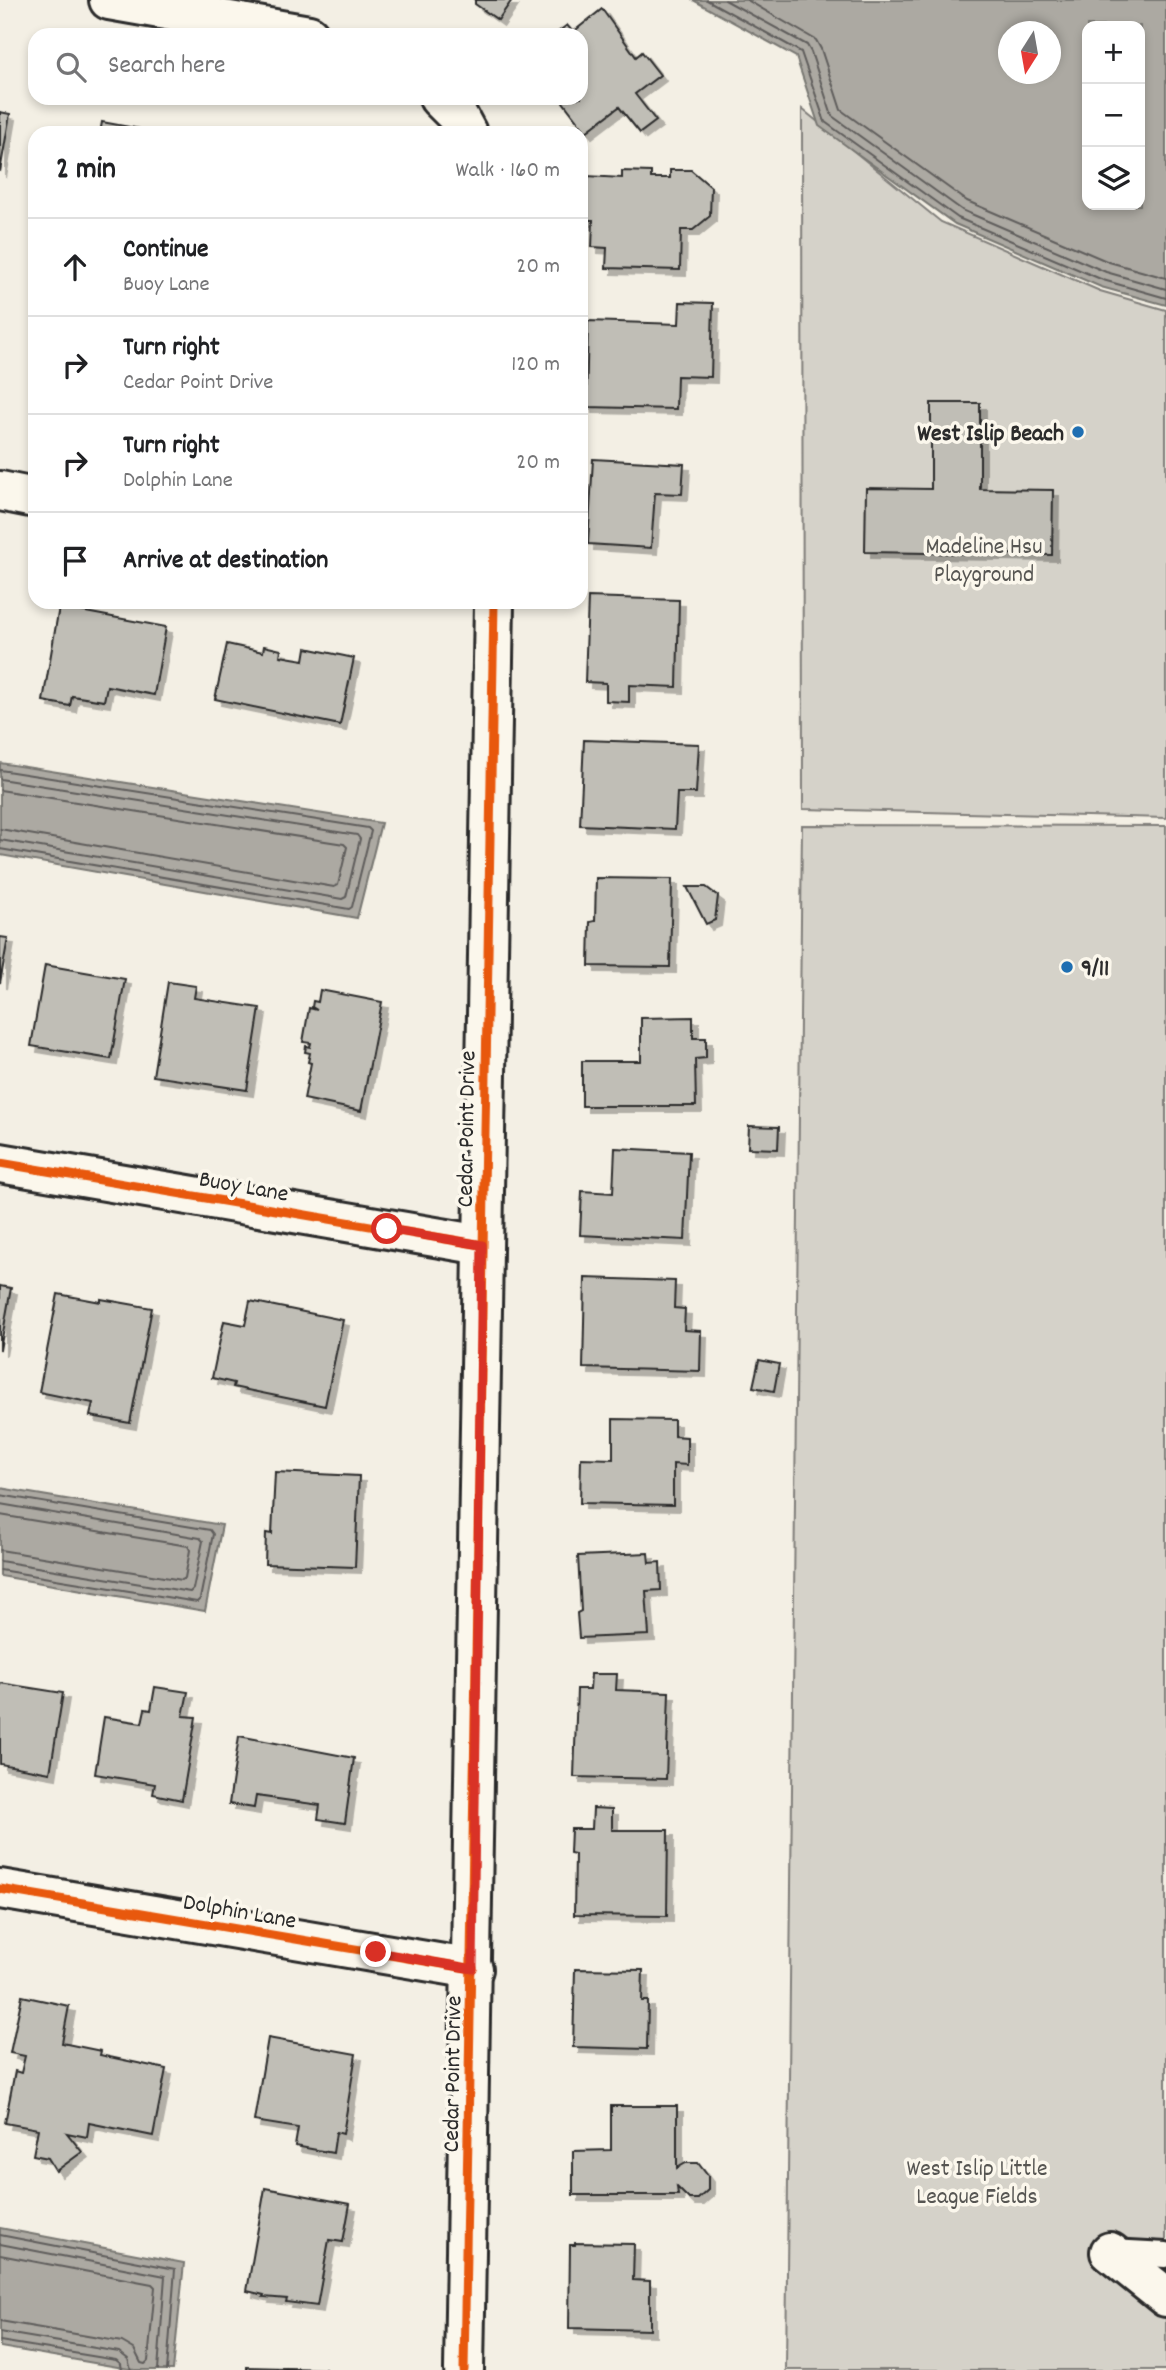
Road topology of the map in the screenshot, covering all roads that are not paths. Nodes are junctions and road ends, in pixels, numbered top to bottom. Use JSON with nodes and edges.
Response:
{"nodes":[{"id":1,"x":109,"y":0,"type":"edge"},
{"id":2,"x":269,"y":28,"type":"edge"},
{"id":3,"x":446,"y":105,"type":"edge"},
{"id":4,"x":463,"y":126,"type":"edge"},
{"id":5,"x":0,"y":491,"type":"edge"},
{"id":6,"x":28,"y":497,"type":"edge"},
{"id":7,"x":494,"y":609,"type":"edge"},
{"id":8,"x":0,"y":1163,"type":"edge"},
{"id":9,"x":482,"y":1245,"type":"junction"},
{"id":10,"x":0,"y":1889,"type":"edge"},
{"id":11,"x":473,"y":1969,"type":"junction"},
{"id":12,"x":1110,"y":2252,"type":"joint"},
{"id":13,"x":1166,"y":2255,"type":"edge"},
{"id":14,"x":1166,"y":2297,"type":"edge"},
{"id":15,"x":464,"y":2370,"type":"edge"}],
"edges":[{"from":1,"to":2,"type":"street"},
{"from":3,"to":4,"type":"street"},
{"from":5,"to":6,"type":"street"},
{"from":7,"to":9,"type":"street","name":"Cedar Point Drive"},
{"from":8,"to":9,"type":"street","name":"Buoy Lane"},
{"from":9,"to":11,"type":"street","name":"Cedar Point Drive"},
{"from":10,"to":11,"type":"street","name":"Dolphin Lane"},
{"from":11,"to":15,"type":"street","name":"Cedar Point Drive"},
{"from":12,"to":13,"type":"lane"},
{"from":12,"to":14,"type":"street"}]}
